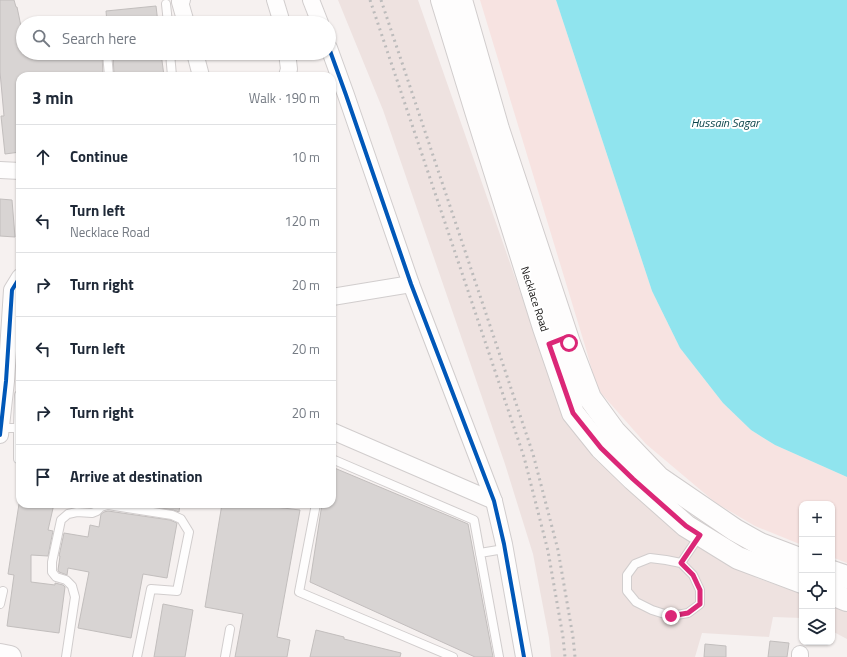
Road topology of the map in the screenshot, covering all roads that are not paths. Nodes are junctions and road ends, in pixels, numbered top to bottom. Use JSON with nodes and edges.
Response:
{"nodes":[{"id":1,"x":275,"y":0,"type":"edge"},
{"id":2,"x":311,"y":0,"type":"edge"},
{"id":3,"x":442,"y":0,"type":"edge"},
{"id":4,"x":461,"y":0,"type":"edge"},
{"id":5,"x":174,"y":2,"type":"edge"},
{"id":6,"x":170,"y":16,"type":"edge"},
{"id":7,"x":184,"y":16,"type":"edge"},
{"id":8,"x":280,"y":16,"type":"edge"},
{"id":9,"x":314,"y":16,"type":"edge"},
{"id":10,"x":107,"y":60,"type":"edge"},
{"id":11,"x":171,"y":60,"type":"edge"},
{"id":12,"x":197,"y":60,"type":"edge"},
{"id":13,"x":288,"y":60,"type":"edge"},
{"id":14,"x":333,"y":60,"type":"edge"},
{"id":15,"x":108,"y":72,"type":"edge"},
{"id":16,"x":172,"y":72,"type":"edge"},
{"id":17,"x":200,"y":72,"type":"edge"},
{"id":18,"x":289,"y":72,"type":"edge"},
{"id":19,"x":0,"y":170,"type":"edge"},
{"id":20,"x":16,"y":171,"type":"edge"},
{"id":21,"x":16,"y":283,"type":"edge"},
{"id":22,"x":411,"y":284,"type":"junction"},
{"id":23,"x":336,"y":296,"type":"edge"},
{"id":24,"x":558,"y":340,"type":"junction"},
{"id":25,"x":14,"y":389,"type":"edge"},
{"id":26,"x":16,"y":408,"type":"edge"},
{"id":27,"x":16,"y":428,"type":"edge"},
{"id":28,"x":0,"y":431,"type":"edge"},
{"id":29,"x":336,"y":433,"type":"edge"},
{"id":30,"x":336,"y":461,"type":"edge"},
{"id":31,"x":494,"y":501,"type":"junction"},
{"id":32,"x":99,"y":508,"type":"edge"},
{"id":33,"x":125,"y":508,"type":"edge"},
{"id":34,"x":315,"y":508,"type":"edge"},
{"id":35,"x":700,"y":535,"type":"junction"},
{"id":36,"x":504,"y":549,"type":"junction"},
{"id":37,"x":480,"y":553,"type":"junction"},
{"id":38,"x":799,"y":559,"type":"edge"},
{"id":39,"x":681,"y":563,"type":"junction"},
{"id":40,"x":834,"y":573,"type":"edge"},
{"id":41,"x":847,"y":578,"type":"edge"},
{"id":42,"x":799,"y":581,"type":"edge"},
{"id":43,"x":3,"y":592,"type":"dead end"},
{"id":44,"x":835,"y":595,"type":"edge"},
{"id":45,"x":847,"y":600,"type":"edge"},
{"id":46,"x":0,"y":604,"type":"edge"},
{"id":47,"x":230,"y":629,"type":"dead end"},
{"id":48,"x":0,"y":655,"type":"edge"},
{"id":49,"x":10,"y":657,"type":"edge"},
{"id":50,"x":66,"y":657,"type":"edge"},
{"id":51,"x":137,"y":657,"type":"edge"},
{"id":52,"x":225,"y":657,"type":"edge"},
{"id":53,"x":453,"y":657,"type":"edge"},
{"id":54,"x":499,"y":657,"type":"edge"},
{"id":55,"x":524,"y":657,"type":"edge"}],
"edges":[{"from":1,"to":8,"type":"street"},
{"from":2,"to":9,"type":"street"},
{"from":3,"to":24,"type":"main road","name":"Necklace Road"},
{"from":4,"to":24,"type":"main road","name":"Necklace Road"},
{"from":5,"to":6,"type":"lane"},
{"from":5,"to":7,"type":"street"},
{"from":10,"to":15,"type":"lane"},
{"from":11,"to":16,"type":"lane"},
{"from":12,"to":17,"type":"street"},
{"from":13,"to":18,"type":"street"},
{"from":14,"to":22,"type":"street"},
{"from":19,"to":20,"type":"street"},
{"from":21,"to":25,"type":"street"},
{"from":22,"to":23,"type":"street"},
{"from":22,"to":31,"type":"street"},
{"from":24,"to":35,"type":"main road","name":"Necklace Road"},
{"from":24,"to":38,"type":"main road","name":"Necklace Road"},
{"from":25,"to":26,"type":"lane"},
{"from":25,"to":28,"type":"street"},
{"from":27,"to":28,"type":"lane"},
{"from":29,"to":31,"type":"street"},
{"from":30,"to":37,"type":"lane"},
{"from":31,"to":36,"type":"street"},
{"from":32,"to":50,"type":"lane"},
{"from":33,"to":51,"type":"lane"},
{"from":34,"to":53,"type":"lane"},
{"from":35,"to":39,"type":"lane"},
{"from":35,"to":42,"type":"main road","name":"Necklace Road"},
{"from":36,"to":37,"type":"lane"},
{"from":36,"to":55,"type":"street"},
{"from":37,"to":54,"type":"lane"},
{"from":39,"to":39,"type":"lane"},
{"from":40,"to":41,"type":"main road"},
{"from":43,"to":46,"type":"lane"},
{"from":44,"to":45,"type":"main road"},
{"from":47,"to":52,"type":"lane"},
{"from":48,"to":49,"type":"main road"}]}
